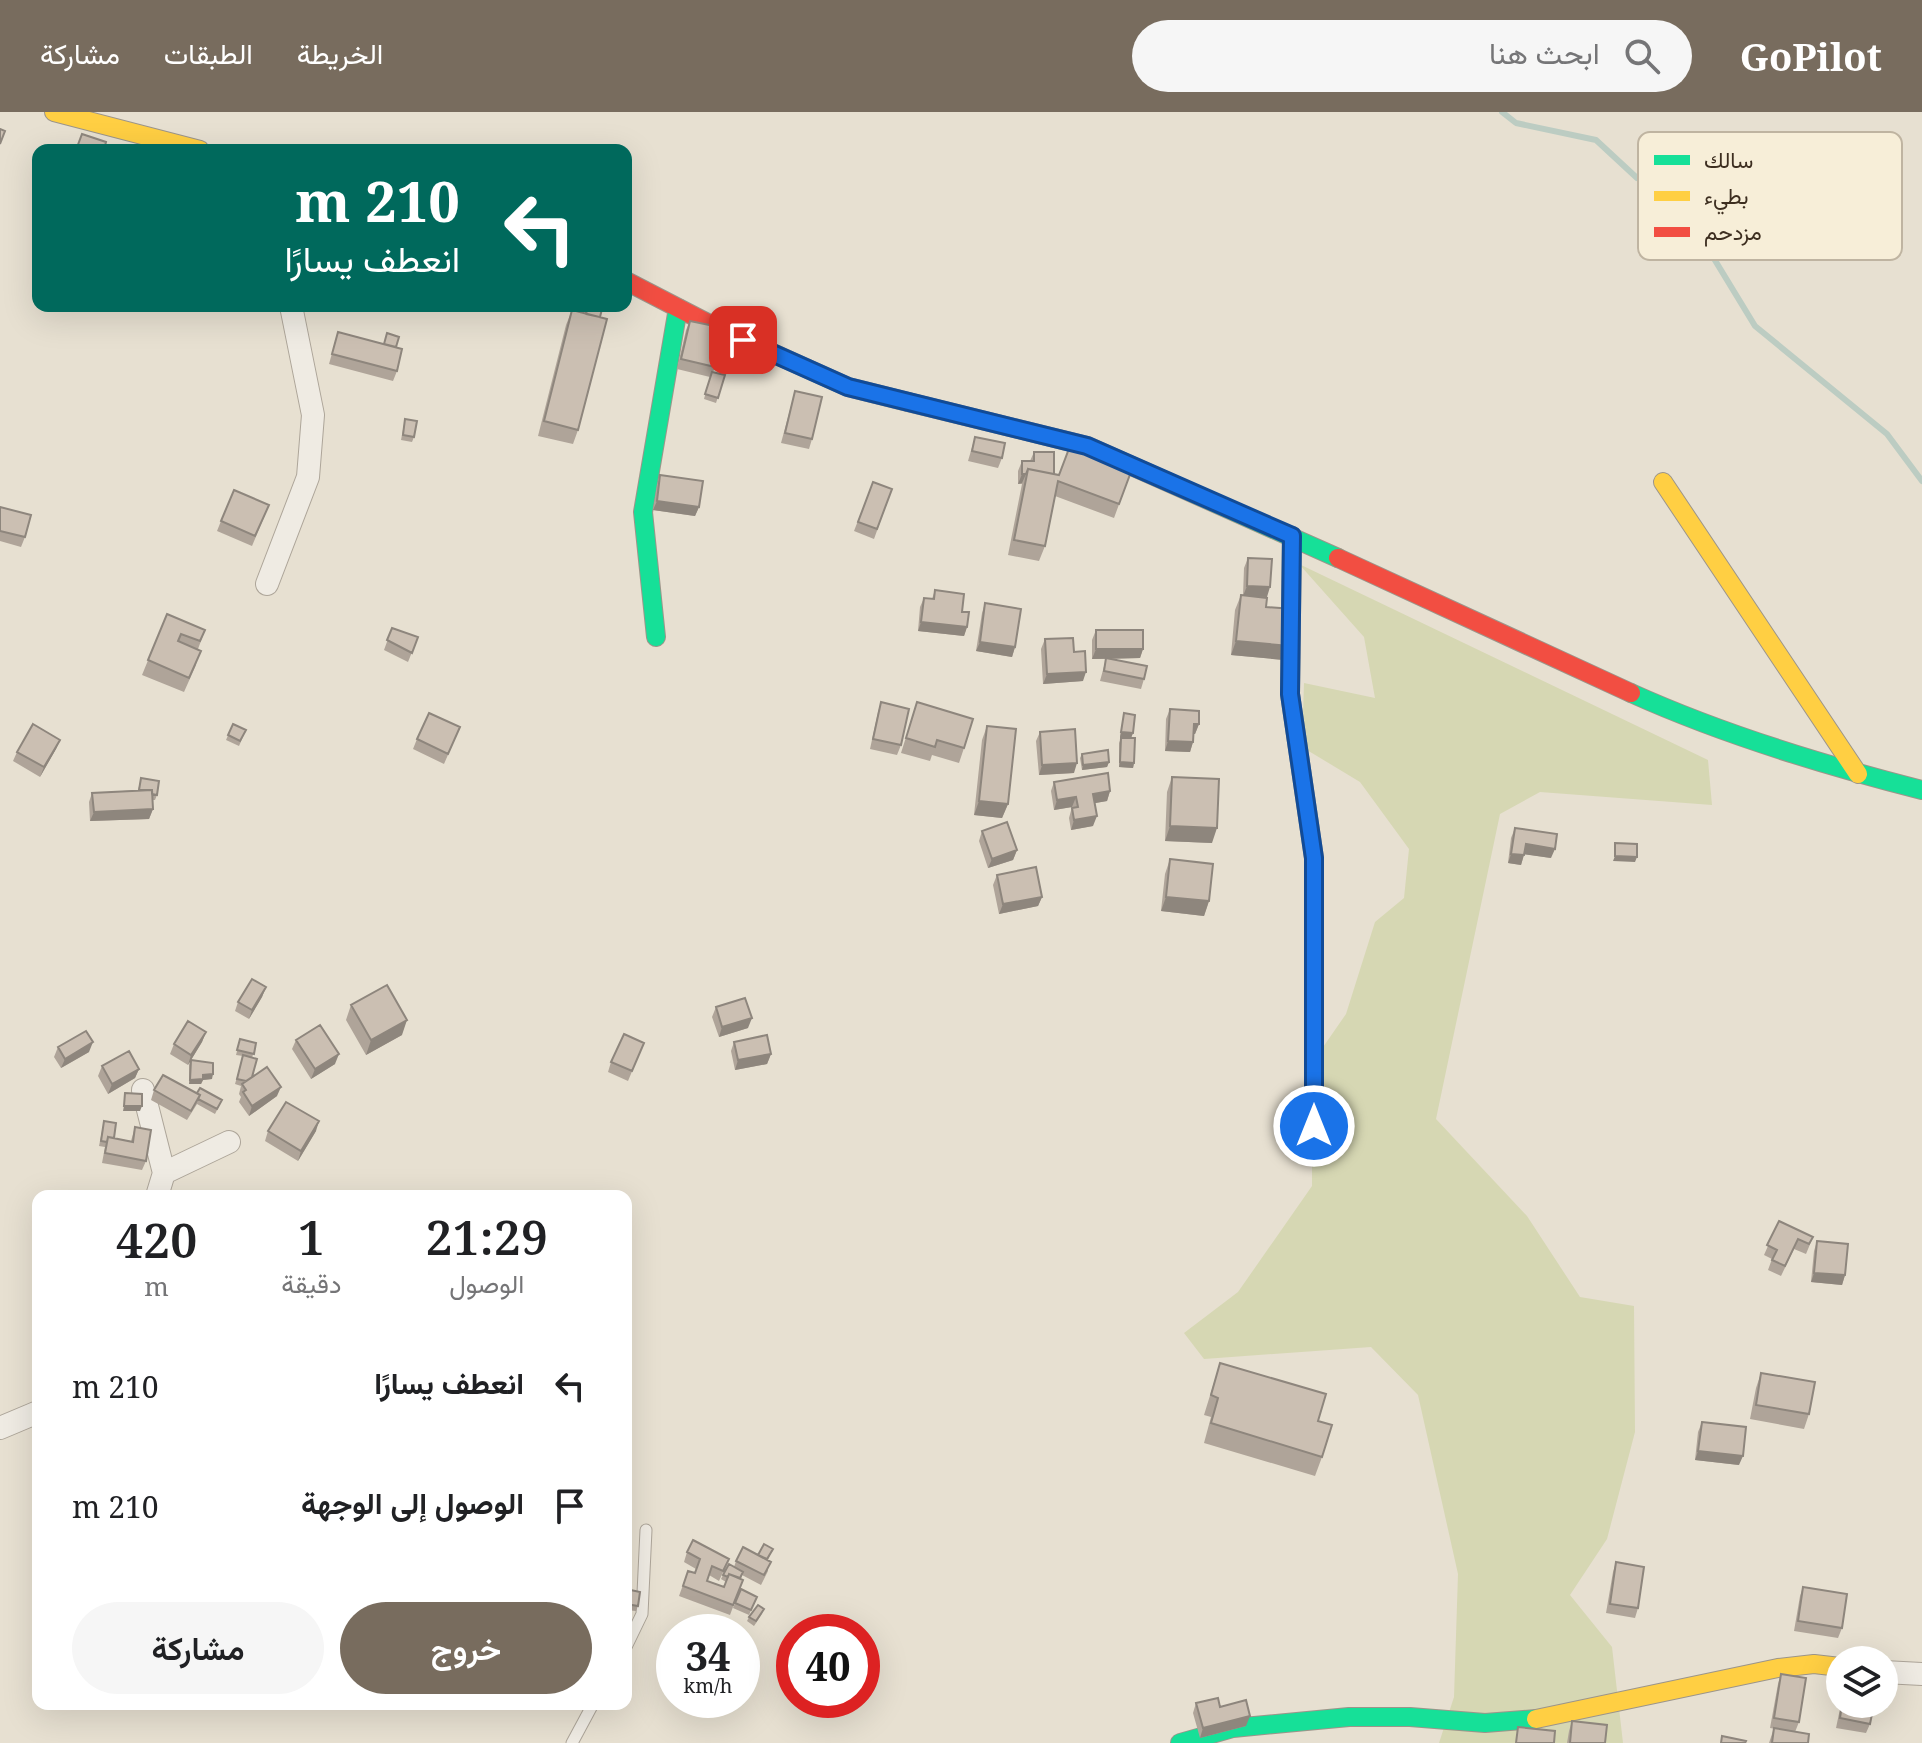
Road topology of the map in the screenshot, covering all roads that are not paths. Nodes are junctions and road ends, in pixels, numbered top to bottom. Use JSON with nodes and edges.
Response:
{"nodes":[{"id":1,"x":54,"y":112,"type":"edge"},
{"id":2,"x":102,"y":125,"type":"junction"},
{"id":3,"x":98,"y":144,"type":"edge"},
{"id":4,"x":176,"y":144,"type":"edge"},
{"id":5,"x":632,"y":284,"type":"edge"},
{"id":6,"x":678,"y":308,"type":"junction"},
{"id":7,"x":292,"y":312,"type":"edge"},
{"id":8,"x":1663,"y":482,"type":"dead end"},
{"id":9,"x":1292,"y":536,"type":"junction"},
{"id":10,"x":267,"y":584,"type":"dead end"},
{"id":11,"x":656,"y":637,"type":"dead end"},
{"id":12,"x":1858,"y":774,"type":"junction"},
{"id":13,"x":1922,"y":790,"type":"edge"},
{"id":14,"x":143,"y":1090,"type":"dead end"},
{"id":15,"x":1314,"y":1126,"type":"dead end"},
{"id":16,"x":229,"y":1142,"type":"dead end"},
{"id":17,"x":164,"y":1173,"type":"junction"},
{"id":18,"x":159,"y":1190,"type":"edge"},
{"id":19,"x":32,"y":1415,"type":"edge"},
{"id":20,"x":0,"y":1428,"type":"edge"},
{"id":21,"x":646,"y":1530,"type":"dead end"},
{"id":22,"x":632,"y":1635,"type":"edge"},
{"id":23,"x":1826,"y":1665,"type":"edge"},
{"id":24,"x":1898,"y":1673,"type":"edge"},
{"id":25,"x":1922,"y":1674,"type":"edge"},
{"id":26,"x":590,"y":1710,"type":"edge"},
{"id":27,"x":572,"y":1743,"type":"edge"},
{"id":28,"x":1180,"y":1743,"type":"edge"}],
"edges":[{"from":1,"to":2,"type":"street"},
{"from":2,"to":3,"type":"street"},
{"from":2,"to":4,"type":"street"},
{"from":5,"to":6,"type":"street"},
{"from":6,"to":9,"type":"street"},
{"from":6,"to":11,"type":"street"},
{"from":7,"to":10,"type":"street"},
{"from":8,"to":12,"type":"street"},
{"from":9,"to":12,"type":"street"},
{"from":9,"to":15,"type":"street"},
{"from":12,"to":13,"type":"street"},
{"from":14,"to":17,"type":"street"},
{"from":16,"to":17,"type":"street"},
{"from":17,"to":18,"type":"street"},
{"from":19,"to":20,"type":"street"},
{"from":21,"to":22,"type":"lane"},
{"from":23,"to":28,"type":"street"},
{"from":24,"to":25,"type":"street"},
{"from":26,"to":27,"type":"lane"}]}
